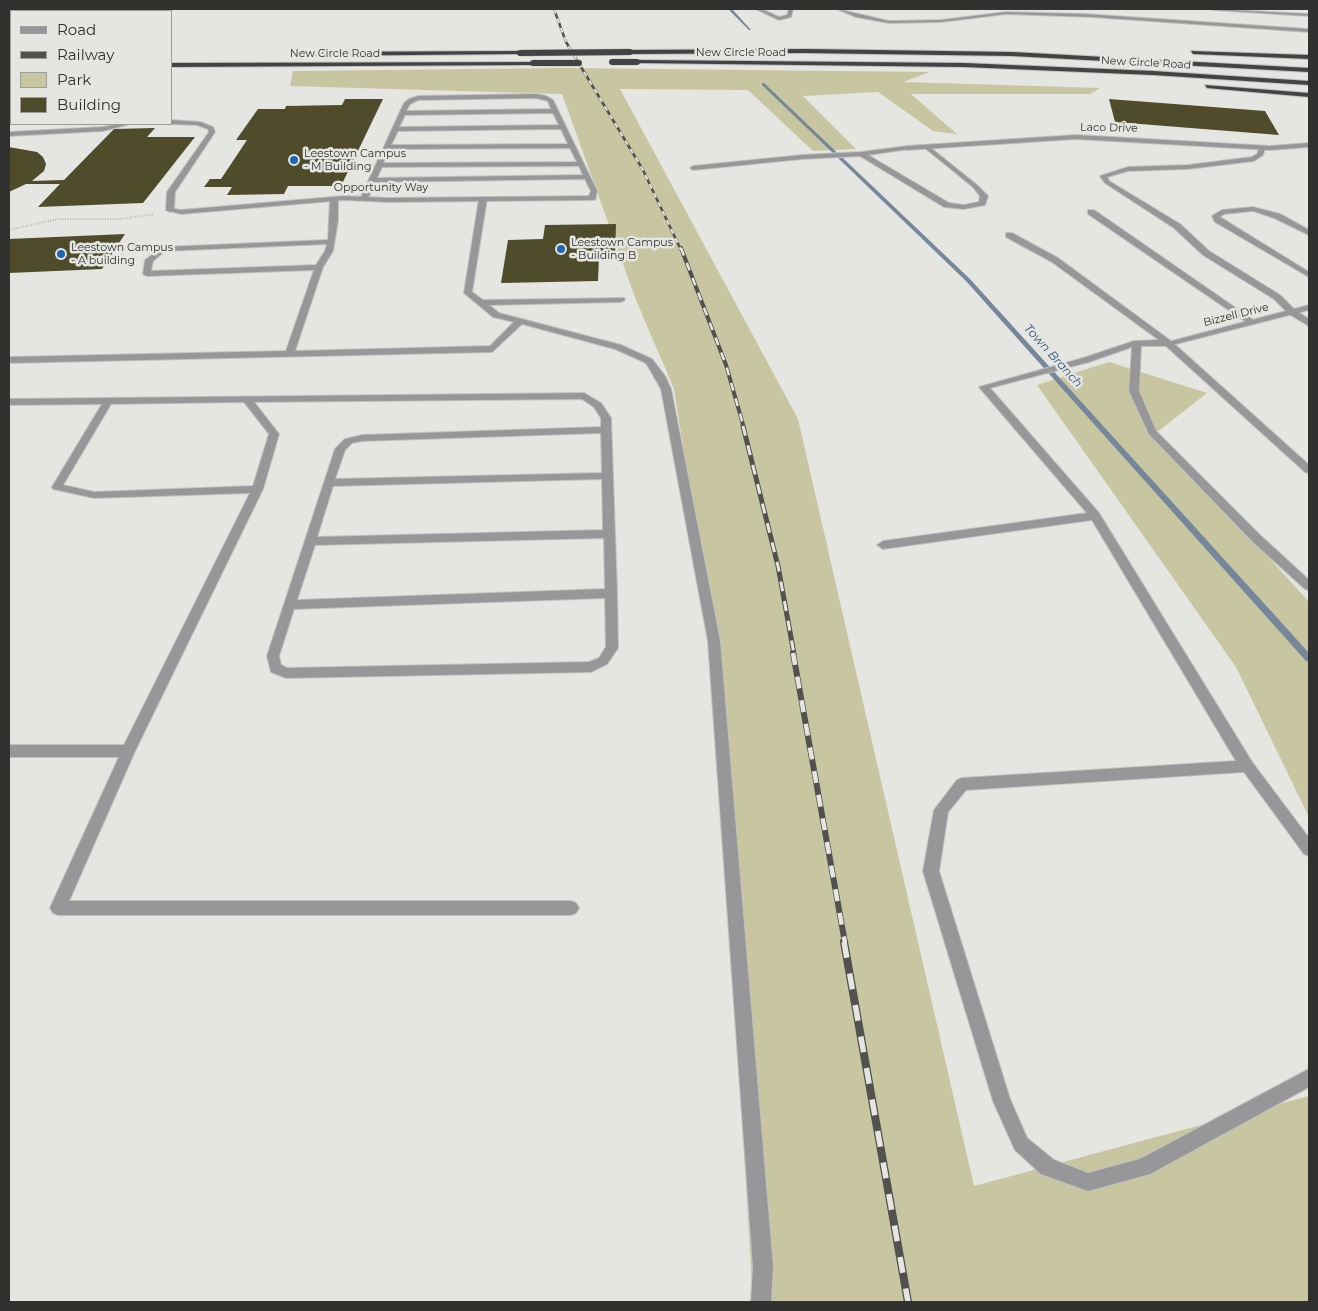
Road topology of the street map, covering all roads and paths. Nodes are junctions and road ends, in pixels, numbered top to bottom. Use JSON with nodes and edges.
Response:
{"nodes":[{"id":1,"x":758,"y":9,"type":"edge"},
{"id":2,"x":791,"y":9,"type":"edge"},
{"id":3,"x":839,"y":9,"type":"edge"},
{"id":4,"x":1065,"y":9,"type":"edge"},
{"id":5,"x":1213,"y":9,"type":"edge"},
{"id":6,"x":1309,"y":15,"type":"edge"},
{"id":7,"x":1090,"y":16,"type":"junction"},
{"id":8,"x":1309,"y":31,"type":"edge"},
{"id":9,"x":1073,"y":49,"type":"dead end"},
{"id":10,"x":910,"y":52,"type":"junction"},
{"id":11,"x":1184,"y":52,"type":"dead end"},
{"id":12,"x":291,"y":54,"type":"dead end"},
{"id":13,"x":1309,"y":57,"type":"edge"},
{"id":14,"x":599,"y":62,"type":"dead end"},
{"id":15,"x":590,"y":63,"type":"dead end"},
{"id":16,"x":172,"y":65,"type":"edge"},
{"id":17,"x":964,"y":65,"type":"junction"},
{"id":18,"x":1309,"y":70,"type":"edge"},
{"id":19,"x":1124,"y":80,"type":"dead end"},
{"id":20,"x":1309,"y":83,"type":"edge"},
{"id":21,"x":1202,"y":86,"type":"dead end"},
{"id":22,"x":1309,"y":96,"type":"edge"},
{"id":23,"x":555,"y":111,"type":"junction"},
{"id":24,"x":402,"y":113,"type":"junction"},
{"id":25,"x":172,"y":122,"type":"edge"},
{"id":26,"x":122,"y":125,"type":"edge"},
{"id":27,"x":563,"y":127,"type":"junction"},
{"id":28,"x":396,"y":128,"type":"junction"},
{"id":29,"x":9,"y":134,"type":"edge"},
{"id":30,"x":1309,"y":145,"type":"edge"},
{"id":31,"x":572,"y":146,"type":"junction"},
{"id":32,"x":387,"y":147,"type":"junction"},
{"id":33,"x":927,"y":147,"type":"junction"},
{"id":34,"x":1262,"y":148,"type":"junction"},
{"id":35,"x":861,"y":154,"type":"junction"},
{"id":36,"x":581,"y":164,"type":"junction"},
{"id":37,"x":379,"y":165,"type":"junction"},
{"id":38,"x":693,"y":168,"type":"dead end"},
{"id":39,"x":588,"y":177,"type":"junction"},
{"id":40,"x":373,"y":180,"type":"junction"},
{"id":41,"x":334,"y":199,"type":"junction"},
{"id":42,"x":364,"y":199,"type":"junction"},
{"id":43,"x":482,"y":199,"type":"junction"},
{"id":44,"x":170,"y":210,"type":"junction"},
{"id":45,"x":1091,"y":212,"type":"dead end"},
{"id":46,"x":9,"y":230,"type":"edge"},
{"id":47,"x":1309,"y":233,"type":"edge"},
{"id":48,"x":1009,"y":235,"type":"dead end"},
{"id":49,"x":331,"y":242,"type":"junction"},
{"id":50,"x":318,"y":267,"type":"junction"},
{"id":51,"x":1309,"y":274,"type":"edge"},
{"id":52,"x":621,"y":300,"type":"dead end"},
{"id":53,"x":480,"y":303,"type":"junction"},
{"id":54,"x":1309,"y":308,"type":"edge"},
{"id":55,"x":1292,"y":312,"type":"junction"},
{"id":56,"x":519,"y":322,"type":"junction"},
{"id":57,"x":1252,"y":322,"type":"junction"},
{"id":58,"x":1309,"y":323,"type":"edge"},
{"id":59,"x":1137,"y":343,"type":"junction"},
{"id":60,"x":1168,"y":343,"type":"junction"},
{"id":61,"x":290,"y":354,"type":"junction"},
{"id":62,"x":9,"y":360,"type":"edge"},
{"id":63,"x":246,"y":400,"type":"junction"},
{"id":64,"x":108,"y":401,"type":"junction"},
{"id":65,"x":9,"y":402,"type":"edge"},
{"id":66,"x":607,"y":430,"type":"junction"},
{"id":67,"x":1309,"y":470,"type":"edge"},
{"id":68,"x":608,"y":476,"type":"junction"},
{"id":69,"x":328,"y":483,"type":"junction"},
{"id":70,"x":258,"y":489,"type":"junction"},
{"id":71,"x":1095,"y":516,"type":"junction"},
{"id":72,"x":609,"y":534,"type":"junction"},
{"id":73,"x":310,"y":541,"type":"junction"},
{"id":74,"x":883,"y":545,"type":"dead end"},
{"id":75,"x":1309,"y":586,"type":"edge"},
{"id":76,"x":611,"y":593,"type":"junction"},
{"id":77,"x":289,"y":605,"type":"junction"},
{"id":78,"x":9,"y":751,"type":"edge"},
{"id":79,"x":128,"y":751,"type":"junction"},
{"id":80,"x":1247,"y":766,"type":"junction"},
{"id":81,"x":1309,"y":849,"type":"edge"},
{"id":82,"x":571,"y":908,"type":"dead end"},
{"id":83,"x":1309,"y":1078,"type":"edge"},
{"id":84,"x":761,"y":1302,"type":"edge"}],
"edges":[{"from":1,"to":2,"type":"street"},
{"from":3,"to":7,"type":"street"},
{"from":4,"to":7,"type":"street"},
{"from":5,"to":6,"type":"street"},
{"from":7,"to":8,"type":"street"},
{"from":9,"to":10,"type":"highway"},
{"from":10,"to":12,"type":"highway","name":"New Circle Road","bridge":true},
{"from":10,"to":18,"type":"highway","name":"New Circle Road"},
{"from":11,"to":13,"type":"highway"},
{"from":14,"to":17,"type":"highway","name":"New Circle Road","bridge":true},
{"from":15,"to":16,"type":"highway","name":"New Circle Road","bridge":true},
{"from":17,"to":19,"type":"highway"},
{"from":17,"to":20,"type":"highway","name":"New Circle Road"},
{"from":21,"to":22,"type":"highway"},
{"from":23,"to":24,"type":"street"},
{"from":23,"to":24,"type":"street"},
{"from":23,"to":27,"type":"street"},
{"from":24,"to":28,"type":"street"},
{"from":25,"to":44,"type":"street"},
{"from":26,"to":29,"type":"street"},
{"from":27,"to":28,"type":"street"},
{"from":27,"to":31,"type":"street"},
{"from":28,"to":32,"type":"street"},
{"from":30,"to":34,"type":"street","name":"Laco Drive"},
{"from":31,"to":32,"type":"street"},
{"from":31,"to":36,"type":"street"},
{"from":32,"to":37,"type":"street"},
{"from":33,"to":34,"type":"street","name":"Laco Drive"},
{"from":33,"to":35,"type":"street","name":"Laco Drive"},
{"from":33,"to":35,"type":"street"},
{"from":34,"to":55,"type":"street"},
{"from":35,"to":38,"type":"street","name":"Laco Drive"},
{"from":36,"to":37,"type":"street"},
{"from":36,"to":39,"type":"street"},
{"from":37,"to":40,"type":"street"},
{"from":39,"to":40,"type":"street"},
{"from":39,"to":43,"type":"street","name":"Opportunity Way"},
{"from":40,"to":42,"type":"street"},
{"from":41,"to":42,"type":"street","name":"Opportunity Way"},
{"from":41,"to":44,"type":"street","name":"Opportunity Way"},
{"from":41,"to":49,"type":"street"},
{"from":42,"to":43,"type":"street","name":"Opportunity Way"},
{"from":43,"to":53,"type":"street"},
{"from":44,"to":46,"type":"path"},
{"from":45,"to":57,"type":"street"},
{"from":47,"to":51,"type":"street"},
{"from":48,"to":60,"type":"street"},
{"from":49,"to":50,"type":"street"},
{"from":49,"to":50,"type":"street"},
{"from":50,"to":61,"type":"street"},
{"from":52,"to":53,"type":"street"},
{"from":53,"to":56,"type":"street"},
{"from":54,"to":55,"type":"street","name":"Bizzell Drive"},
{"from":55,"to":57,"type":"street","name":"Bizzell Drive"},
{"from":55,"to":58,"type":"street"},
{"from":56,"to":61,"type":"street"},
{"from":56,"to":84,"type":"street"},
{"from":57,"to":60,"type":"street","name":"Bizzell Drive"},
{"from":59,"to":60,"type":"street","name":"Bizzell Drive"},
{"from":59,"to":71,"type":"street","name":"Bizzell Drive"},
{"from":59,"to":75,"type":"street"},
{"from":60,"to":67,"type":"street"},
{"from":61,"to":62,"type":"street"},
{"from":63,"to":64,"type":"street"},
{"from":63,"to":66,"type":"street"},
{"from":63,"to":70,"type":"street"},
{"from":64,"to":65,"type":"street"},
{"from":64,"to":70,"type":"street"},
{"from":66,"to":68,"type":"street"},
{"from":66,"to":69,"type":"street"},
{"from":68,"to":69,"type":"street"},
{"from":68,"to":72,"type":"street"},
{"from":69,"to":73,"type":"street"},
{"from":70,"to":79,"type":"street"},
{"from":71,"to":74,"type":"street"},
{"from":71,"to":80,"type":"street"},
{"from":72,"to":73,"type":"street"},
{"from":72,"to":76,"type":"street"},
{"from":73,"to":77,"type":"street"},
{"from":76,"to":77,"type":"street"},
{"from":76,"to":77,"type":"street"},
{"from":78,"to":79,"type":"street"},
{"from":79,"to":82,"type":"street"},
{"from":80,"to":81,"type":"street"},
{"from":80,"to":83,"type":"street"}]}
